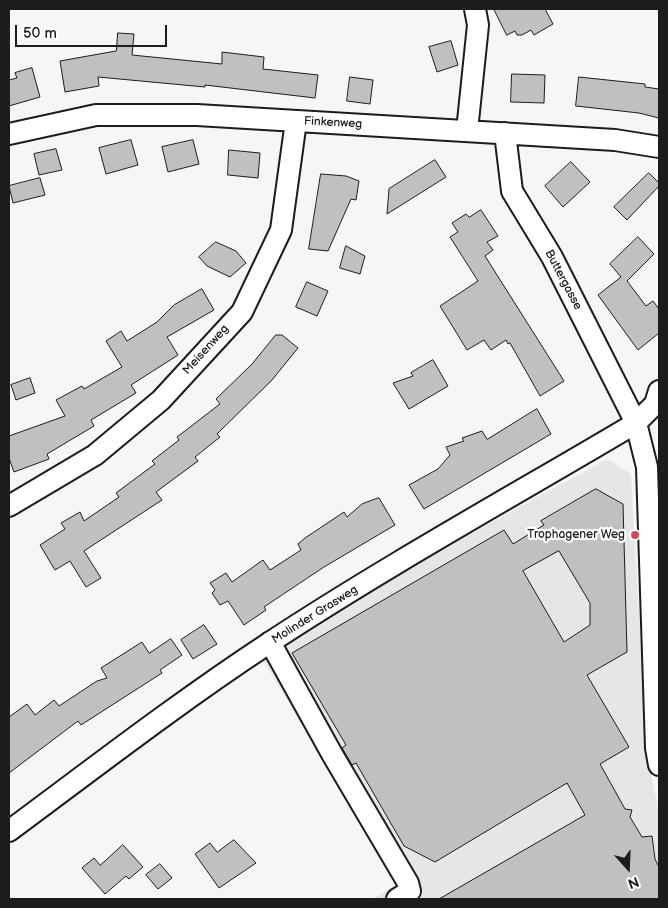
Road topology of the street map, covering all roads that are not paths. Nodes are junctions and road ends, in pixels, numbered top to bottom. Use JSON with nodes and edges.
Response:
{"nodes":[{"id":1,"x":476,"y":9,"type":"edge"},
{"id":2,"x":296,"y":121,"type":"junction"},
{"id":3,"x":468,"y":131,"type":"junction"},
{"id":4,"x":505,"y":133,"type":"junction"},
{"id":5,"x":9,"y":134,"type":"edge"},
{"id":6,"x":659,"y":147,"type":"edge"},
{"id":7,"x":659,"y":391,"type":"edge"},
{"id":8,"x":636,"y":423,"type":"junction"},
{"id":9,"x":653,"y":467,"type":"edge"},
{"id":10,"x":9,"y":506,"type":"edge"},
{"id":11,"x":270,"y":642,"type":"junction"},
{"id":12,"x":659,"y":765,"type":"edge"},
{"id":13,"x":9,"y":831,"type":"edge"},
{"id":14,"x":397,"y":899,"type":"edge"}],
"edges":[{"from":1,"to":3,"type":"street"},
{"from":2,"to":3,"type":"street","name":"Finkenweg"},
{"from":2,"to":5,"type":"street","name":"Finkenweg"},
{"from":2,"to":10,"type":"street","name":"Meisenweg"},
{"from":3,"to":4,"type":"street","name":"Finkenweg"},
{"from":4,"to":6,"type":"street","name":"Finkenweg"},
{"from":4,"to":8,"type":"street","name":"Buttergasse"},
{"from":7,"to":8,"type":"street"},
{"from":8,"to":9,"type":"street"},
{"from":8,"to":11,"type":"street","name":"Molinder Grasweg"},
{"from":9,"to":12,"type":"street"},
{"from":11,"to":13,"type":"street","name":"Molinder Grasweg"},
{"from":11,"to":14,"type":"street"}]}
